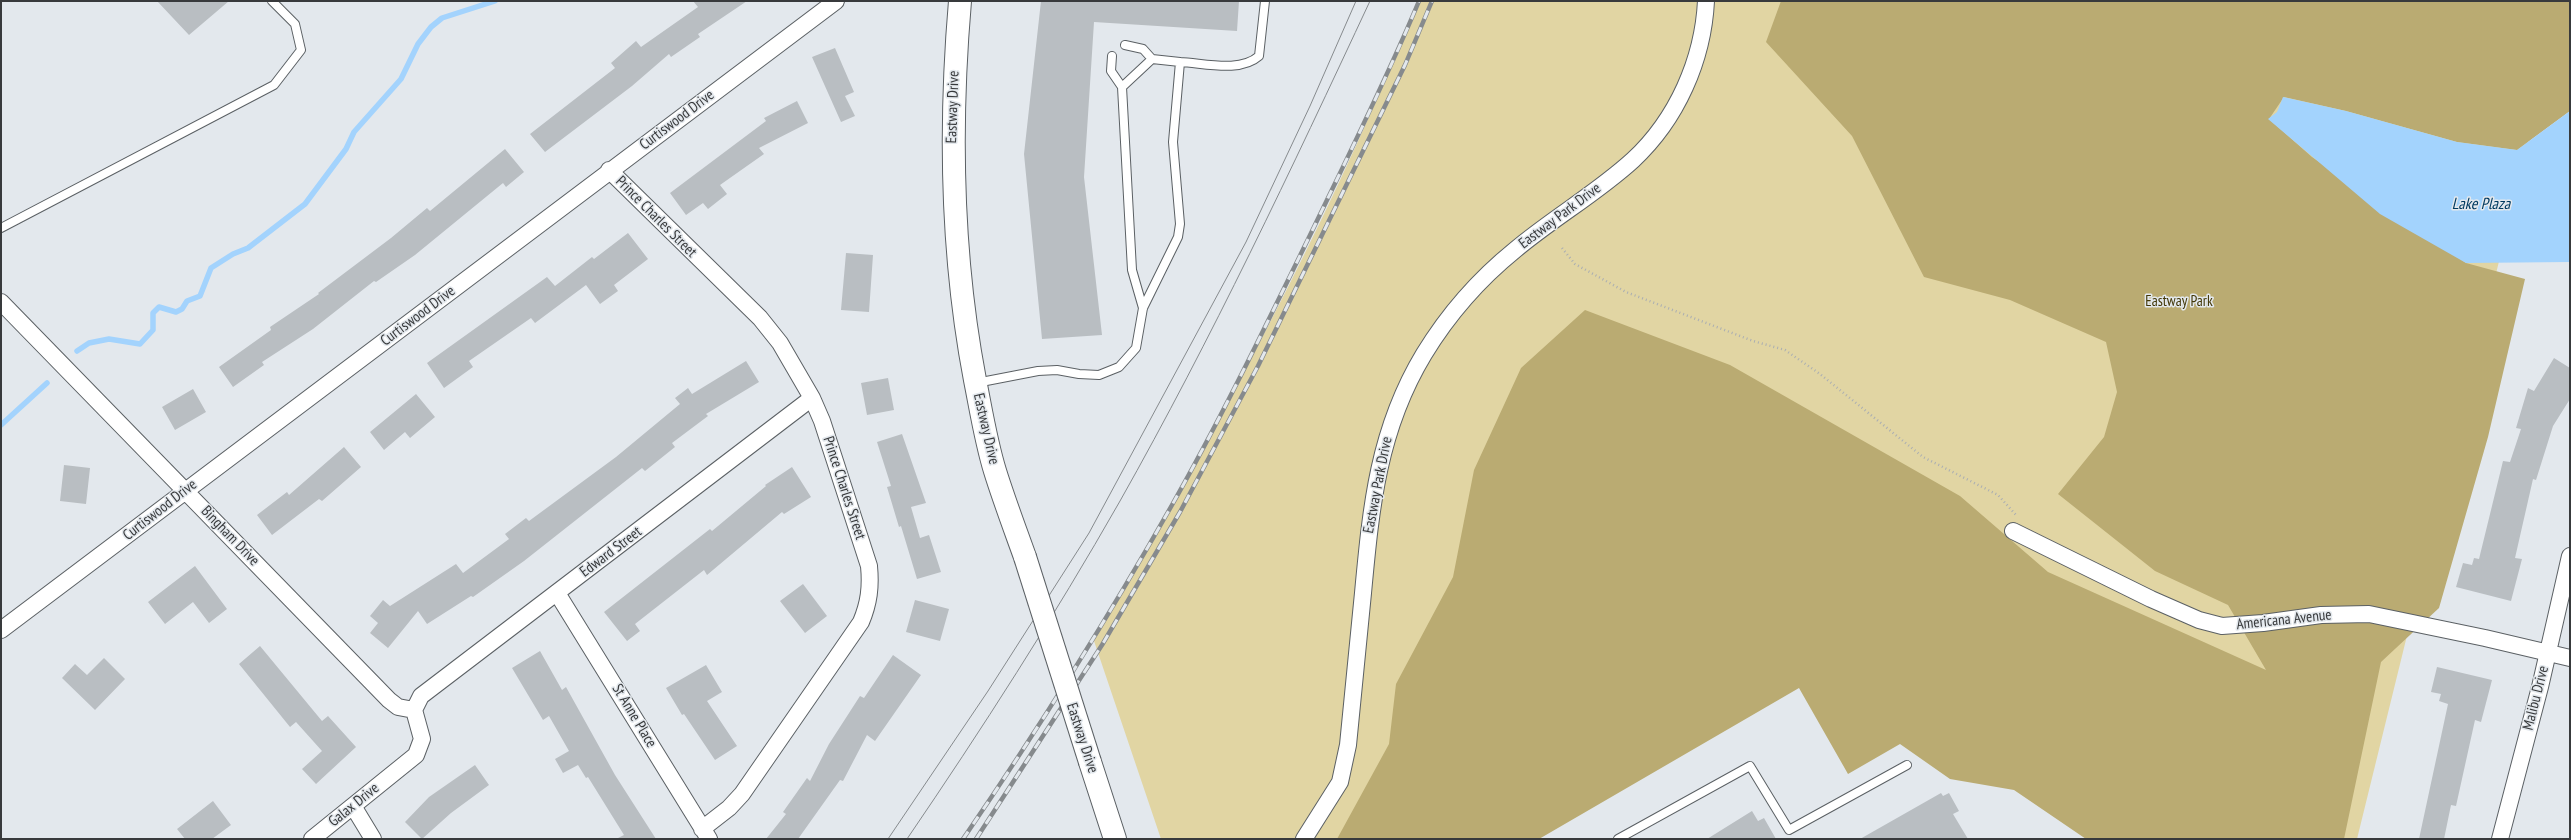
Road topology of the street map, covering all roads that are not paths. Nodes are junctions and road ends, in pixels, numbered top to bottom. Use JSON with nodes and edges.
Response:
{"nodes":[{"id":1,"x":272,"y":1,"type":"edge"},
{"id":2,"x":836,"y":1,"type":"edge"},
{"id":3,"x":960,"y":1,"type":"edge"},
{"id":4,"x":1265,"y":1,"type":"edge"},
{"id":5,"x":1706,"y":1,"type":"edge"},
{"id":6,"x":1125,"y":45,"type":"dead end"},
{"id":7,"x":1112,"y":56,"type":"dead end"},
{"id":8,"x":1152,"y":59,"type":"junction"},
{"id":9,"x":1180,"y":62,"type":"junction"},
{"id":10,"x":1122,"y":87,"type":"junction"},
{"id":11,"x":609,"y":170,"type":"junction"},
{"id":12,"x":1,"y":228,"type":"edge"},
{"id":13,"x":1,"y":302,"type":"edge"},
{"id":14,"x":1143,"y":308,"type":"junction"},
{"id":15,"x":975,"y":383,"type":"junction"},
{"id":16,"x":812,"y":398,"type":"junction"},
{"id":17,"x":186,"y":491,"type":"junction"},
{"id":18,"x":2014,"y":531,"type":"road end"},
{"id":19,"x":2570,"y":556,"type":"edge"},
{"id":20,"x":558,"y":593,"type":"junction"},
{"id":21,"x":1,"y":630,"type":"edge"},
{"id":22,"x":2548,"y":653,"type":"junction"},
{"id":23,"x":2570,"y":658,"type":"edge"},
{"id":24,"x":414,"y":710,"type":"junction"},
{"id":25,"x":1907,"y":765,"type":"dead end"},
{"id":26,"x":353,"y":806,"type":"junction"},
{"id":27,"x":706,"y":834,"type":"edge"},
{"id":28,"x":312,"y":839,"type":"edge"},
{"id":29,"x":373,"y":839,"type":"edge"},
{"id":30,"x":1115,"y":839,"type":"edge"},
{"id":31,"x":1304,"y":839,"type":"edge"},
{"id":32,"x":1618,"y":839,"type":"edge"},
{"id":33,"x":2500,"y":839,"type":"edge"}],
"edges":[{"from":1,"to":12,"type":"lane"},
{"from":2,"to":11,"type":"street","name":"Curtiswood Drive"},
{"from":3,"to":15,"type":"main road","name":"Eastway Drive"},
{"from":4,"to":9,"type":"lane"},
{"from":5,"to":31,"type":"street","name":"Eastway Park Drive"},
{"from":6,"to":8,"type":"lane"},
{"from":7,"to":10,"type":"lane"},
{"from":8,"to":9,"type":"lane"},
{"from":8,"to":10,"type":"lane"},
{"from":9,"to":14,"type":"lane"},
{"from":10,"to":14,"type":"lane"},
{"from":11,"to":16,"type":"street","name":"Prince Charles Street"},
{"from":11,"to":17,"type":"street","name":"Curtiswood Drive"},
{"from":13,"to":17,"type":"street","name":"Bingham Drive"},
{"from":14,"to":15,"type":"lane"},
{"from":15,"to":30,"type":"main road","name":"Eastway Drive","bridge":true},
{"from":16,"to":20,"type":"street","name":"Edward Street"},
{"from":16,"to":27,"type":"street","name":"Prince Charles Street"},
{"from":17,"to":21,"type":"street","name":"Curtiswood Drive"},
{"from":17,"to":24,"type":"street","name":"Bingham Drive"},
{"from":18,"to":22,"type":"street","name":"Americana Avenue"},
{"from":19,"to":22,"type":"street","name":"Malibu Drive"},
{"from":20,"to":24,"type":"street","name":"Edward Street"},
{"from":20,"to":27,"type":"street","name":"St Anne Place"},
{"from":22,"to":23,"type":"street","name":"Americana Avenue"},
{"from":22,"to":33,"type":"street","name":"Malibu Drive"},
{"from":24,"to":26,"type":"street","name":"Galax Drive"},
{"from":25,"to":32,"type":"lane"},
{"from":26,"to":28,"type":"street","name":"Galax Drive"},
{"from":26,"to":29,"type":"street"}]}
